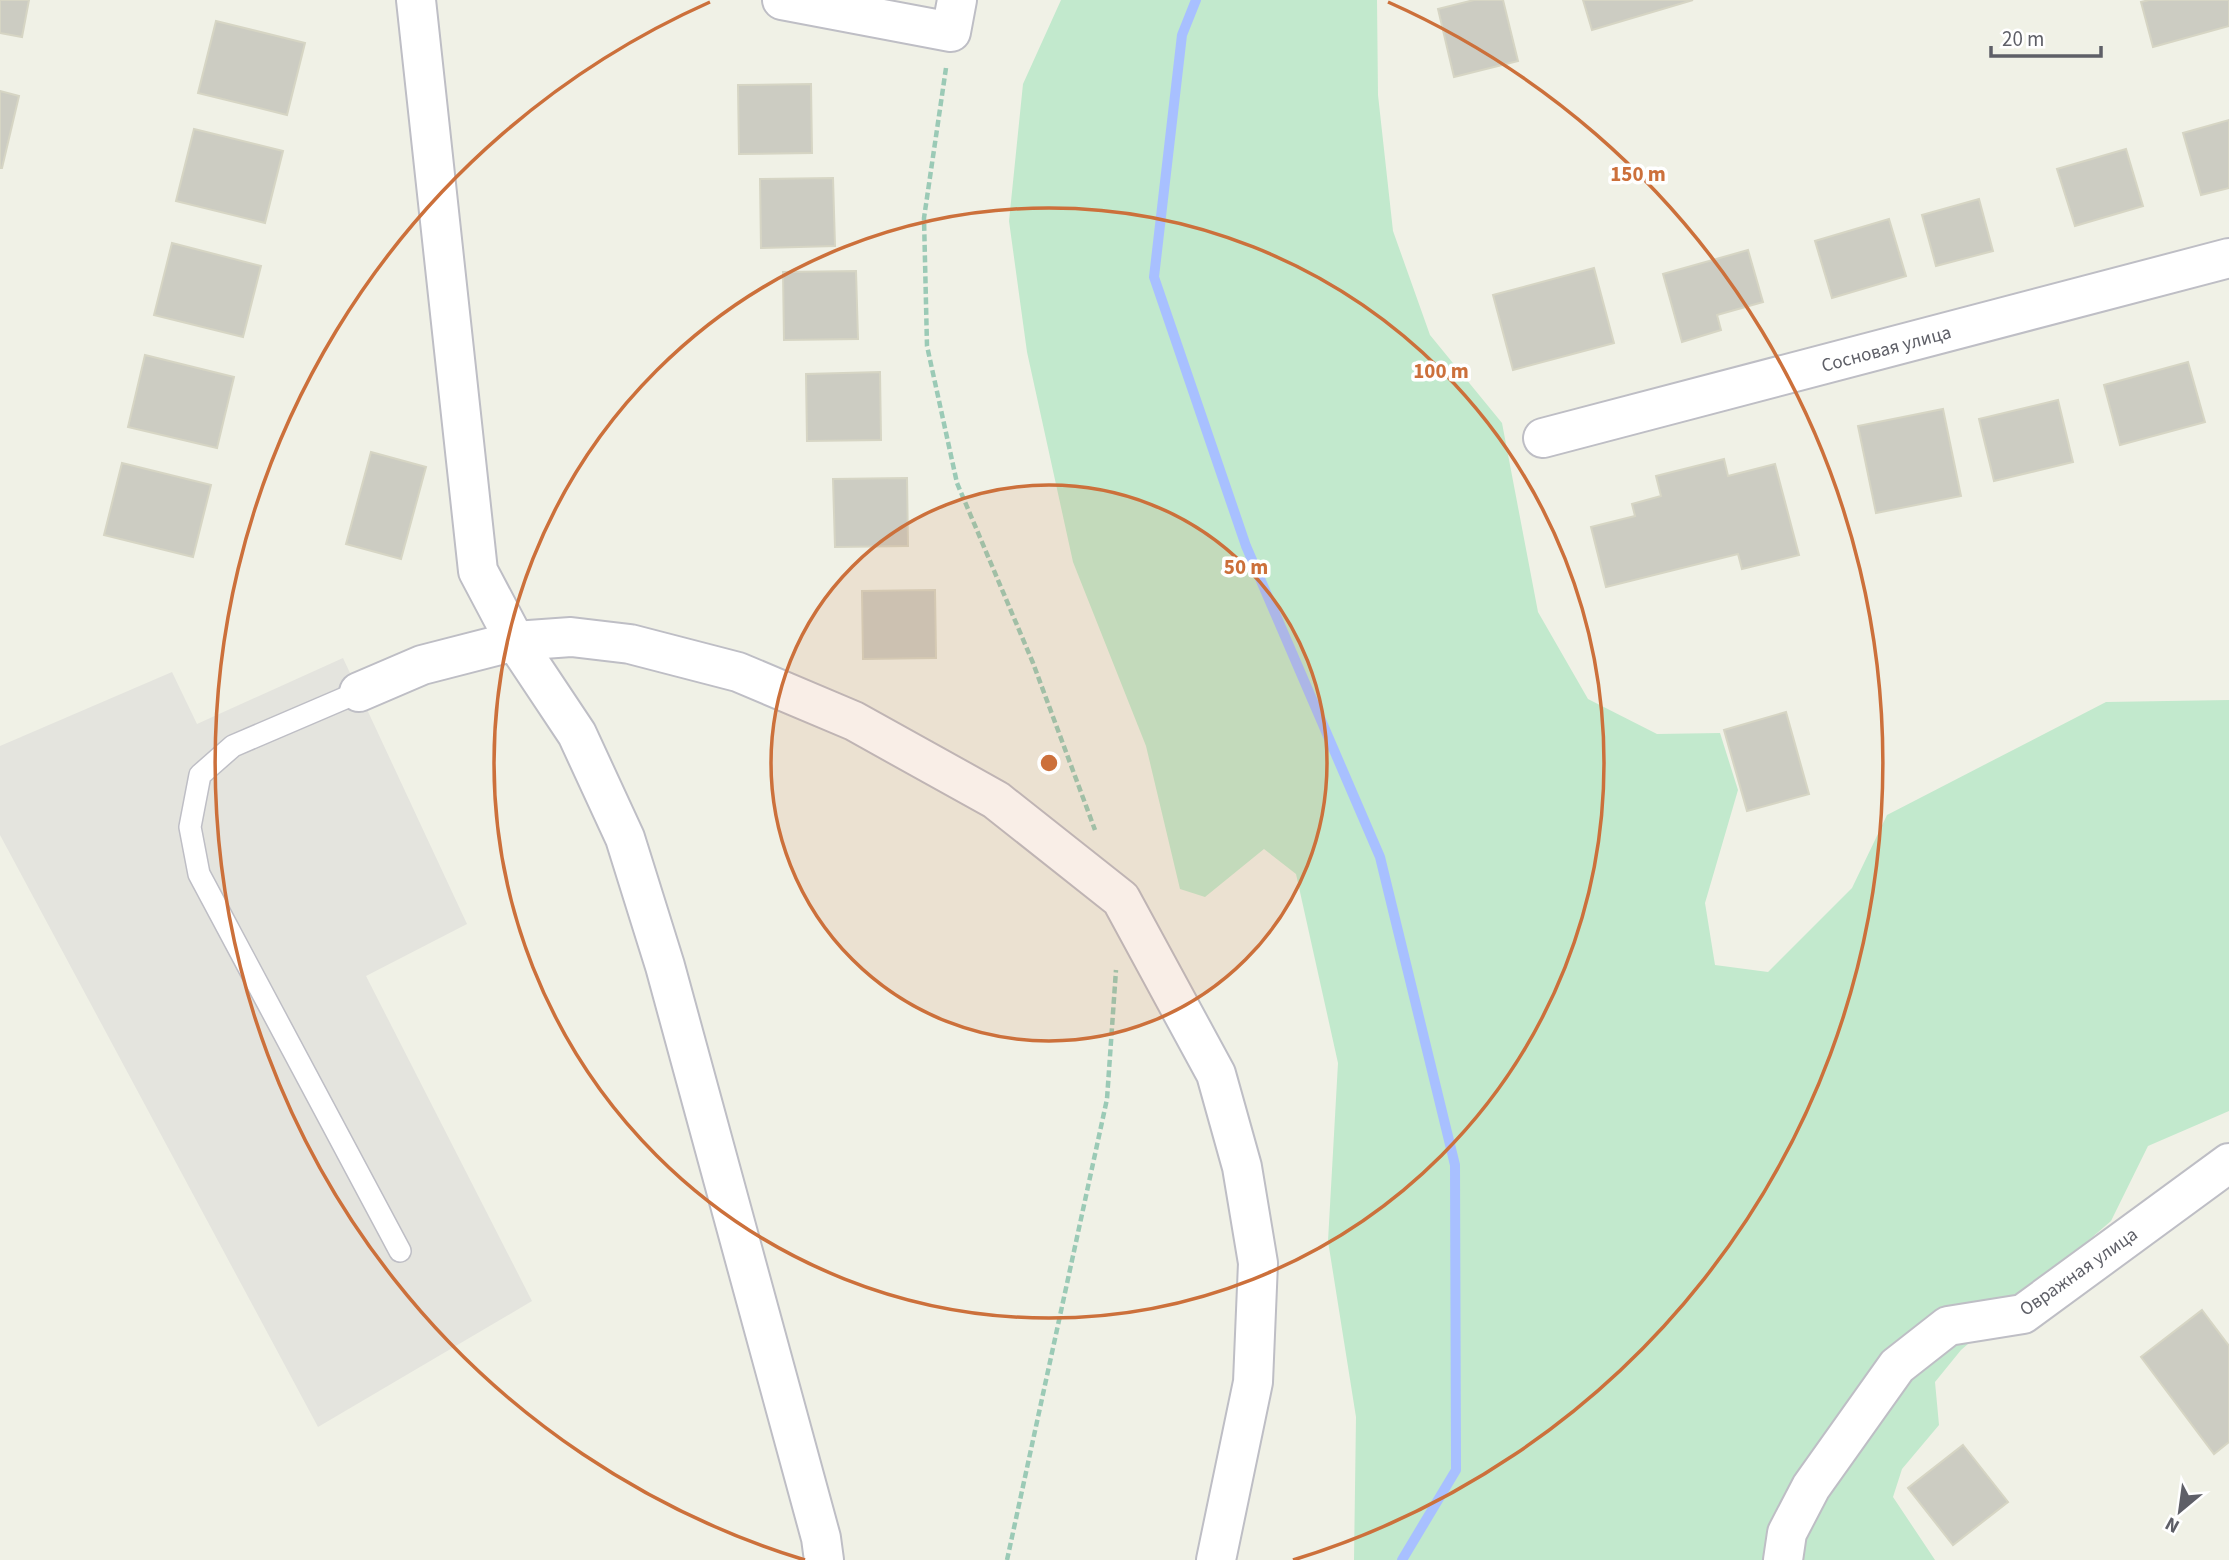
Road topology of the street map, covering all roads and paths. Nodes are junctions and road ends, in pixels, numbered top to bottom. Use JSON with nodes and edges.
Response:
{"nodes":[{"id":1,"x":416,"y":0,"type":"edge"},
{"id":2,"x":782,"y":0,"type":"edge"},
{"id":3,"x":957,"y":0,"type":"edge"},
{"id":4,"x":2229,"y":258,"type":"edge"},
{"id":5,"x":1544,"y":438,"type":"dead end"},
{"id":6,"x":515,"y":641,"type":"junction"},
{"id":7,"x":359,"y":692,"type":"joint"},
{"id":8,"x":2229,"y":1163,"type":"edge"},
{"id":9,"x":400,"y":1251,"type":"dead end"},
{"id":10,"x":824,"y":1560,"type":"edge"},
{"id":11,"x":1216,"y":1560,"type":"edge"},
{"id":12,"x":1783,"y":1560,"type":"edge"}],
"edges":[{"from":1,"to":6,"type":"street"},
{"from":2,"to":3,"type":"street"},
{"from":4,"to":5,"type":"street","name":"Сосновая улица"},
{"from":6,"to":7,"type":"street"},
{"from":6,"to":10,"type":"street"},
{"from":6,"to":11,"type":"street"},
{"from":7,"to":9,"type":"lane"},
{"from":8,"to":12,"type":"street","name":"Овражная улица"}]}
